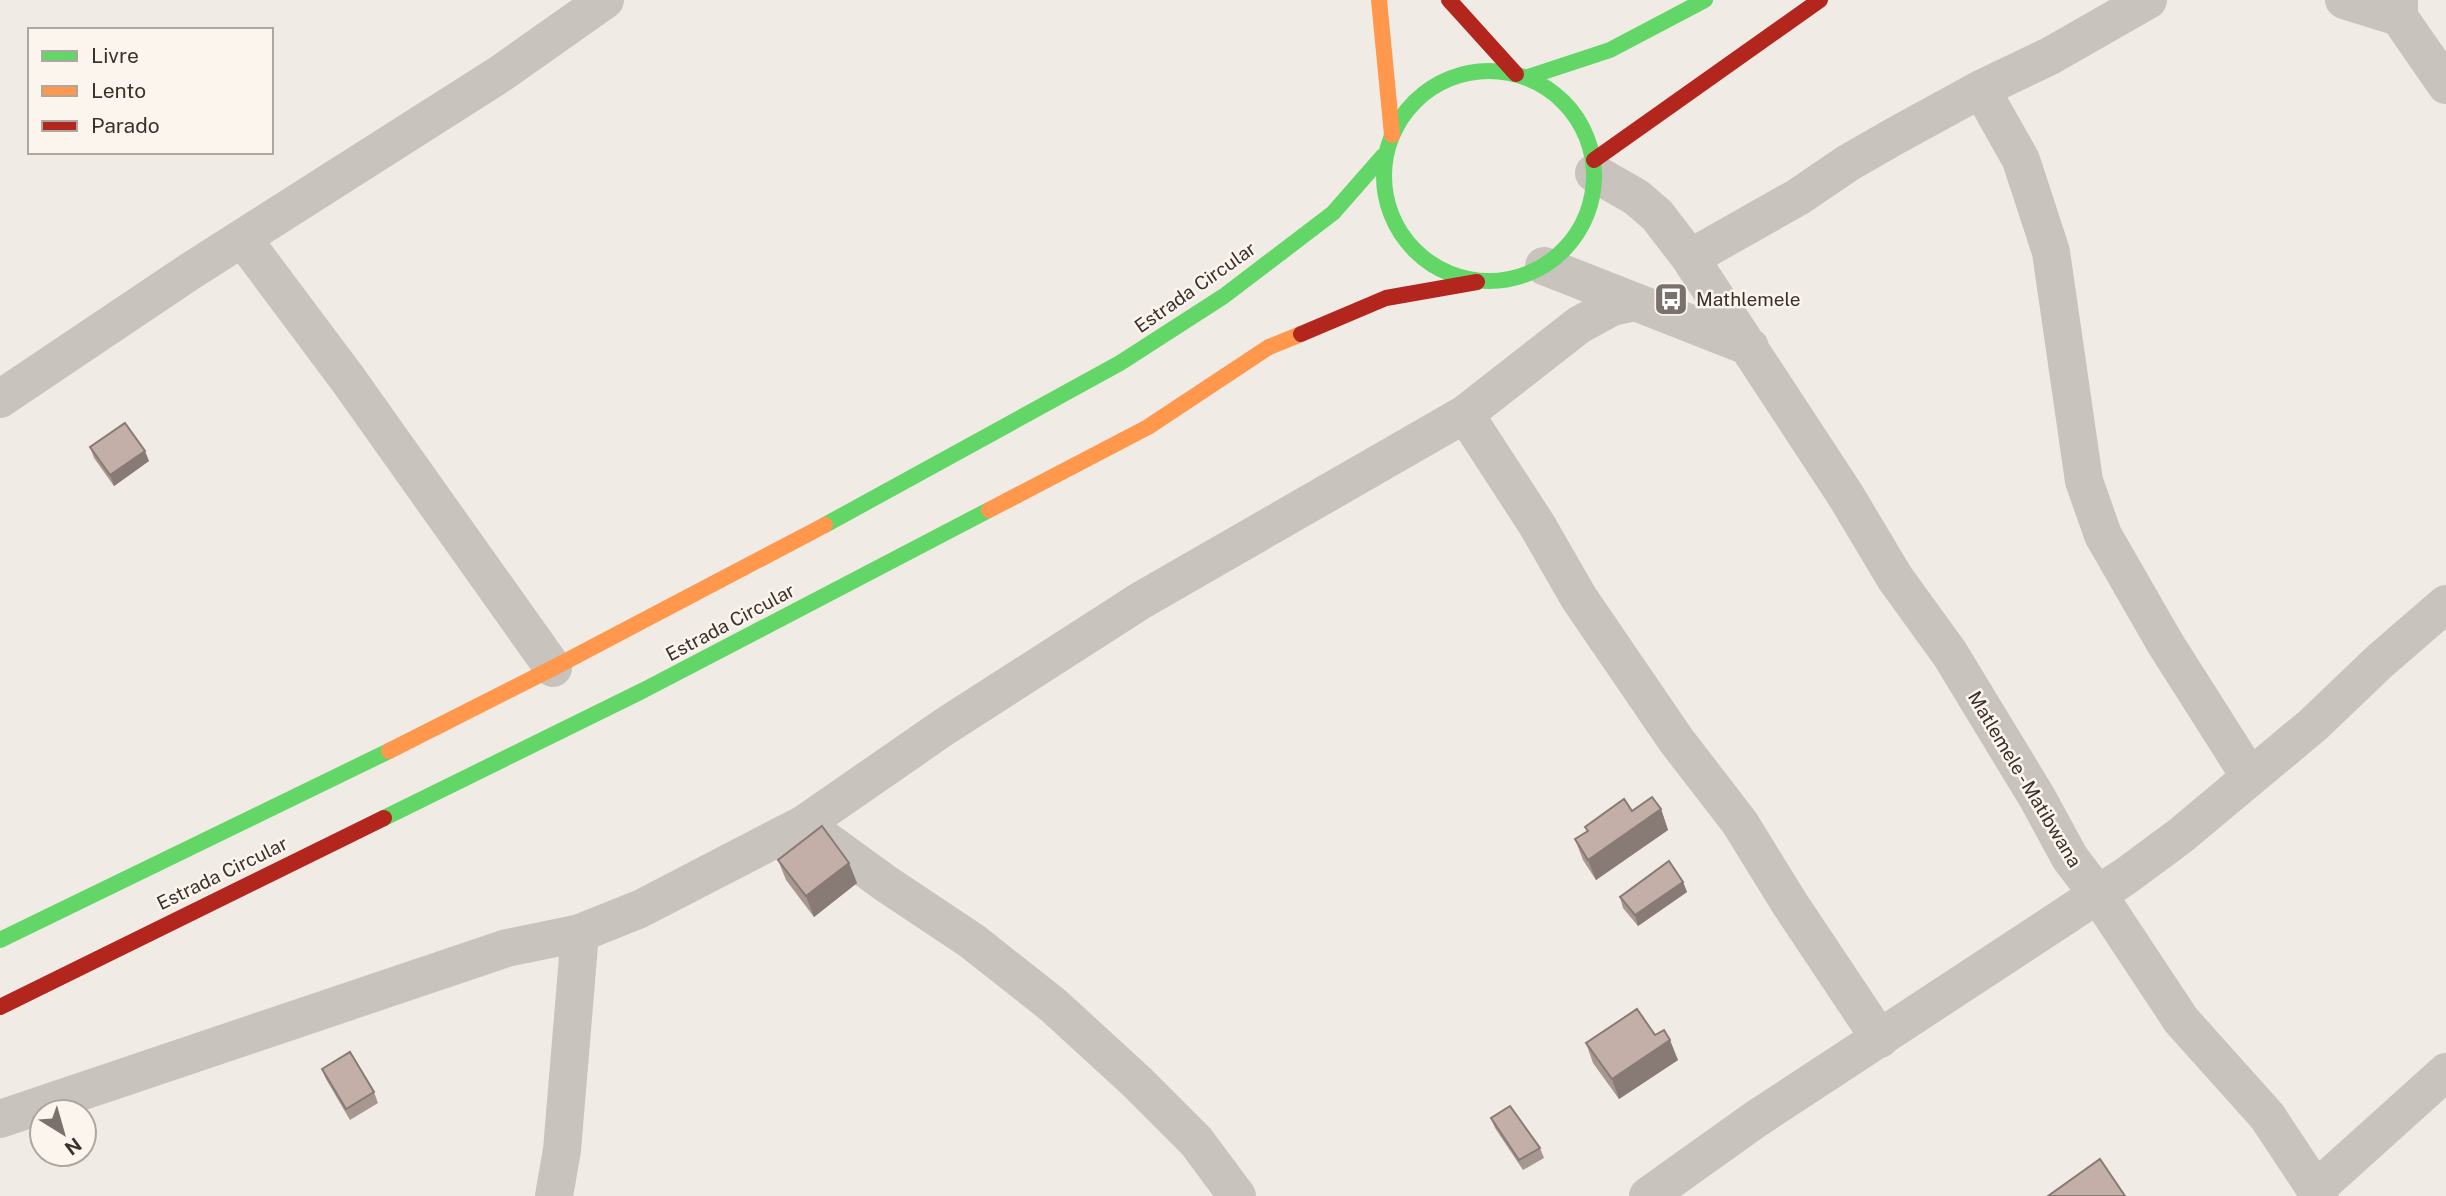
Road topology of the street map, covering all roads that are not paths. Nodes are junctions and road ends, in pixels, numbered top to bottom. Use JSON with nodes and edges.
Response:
{"nodes":[{"id":1,"x":604,"y":0,"type":"edge"},
{"id":2,"x":1379,"y":0,"type":"edge"},
{"id":3,"x":1449,"y":0,"type":"edge"},
{"id":4,"x":1705,"y":0,"type":"edge"},
{"id":5,"x":1820,"y":0,"type":"edge"},
{"id":6,"x":2148,"y":0,"type":"edge"},
{"id":7,"x":2344,"y":0,"type":"edge"},
{"id":8,"x":2399,"y":9,"type":"edge"},
{"id":9,"x":1522,"y":75,"type":"junction"},
{"id":10,"x":2446,"y":85,"type":"edge"},
{"id":11,"x":1981,"y":89,"type":"junction"},
{"id":12,"x":1392,"y":135,"type":"junction"},
{"id":13,"x":1383,"y":156,"type":"junction"},
{"id":14,"x":1594,"y":166,"type":"junction"},
{"id":15,"x":243,"y":239,"type":"junction"},
{"id":16,"x":1690,"y":258,"type":"junction"},
{"id":17,"x":1544,"y":266,"type":"junction"},
{"id":18,"x":1477,"y":282,"type":"junction"},
{"id":19,"x":1636,"y":302,"type":"junction"},
{"id":20,"x":1750,"y":347,"type":"junction"},
{"id":21,"x":0,"y":398,"type":"edge"},
{"id":22,"x":1465,"y":414,"type":"junction"},
{"id":23,"x":2446,"y":604,"type":"edge"},
{"id":24,"x":553,"y":668,"type":"junction"},
{"id":25,"x":2250,"y":776,"type":"junction"},
{"id":26,"x":804,"y":824,"type":"junction"},
{"id":27,"x":2099,"y":896,"type":"junction"},
{"id":28,"x":580,"y":933,"type":"junction"},
{"id":29,"x":0,"y":940,"type":"edge"},
{"id":30,"x":0,"y":1007,"type":"edge"},
{"id":31,"x":1880,"y":1039,"type":"junction"},
{"id":32,"x":2446,"y":1072,"type":"edge"},
{"id":33,"x":0,"y":1119,"type":"edge"},
{"id":34,"x":2318,"y":1193,"type":"edge"},
{"id":35,"x":554,"y":1196,"type":"edge"},
{"id":36,"x":1237,"y":1196,"type":"edge"},
{"id":37,"x":1648,"y":1196,"type":"edge"}],
"edges":[{"from":1,"to":15,"type":"street"},
{"from":2,"to":12,"type":"main road"},
{"from":3,"to":9,"type":"main road"},
{"from":4,"to":9,"type":"main road"},
{"from":5,"to":14,"type":"main road"},
{"from":6,"to":11,"type":"street"},
{"from":7,"to":8,"type":"street"},
{"from":8,"to":10,"type":"street"},
{"from":9,"to":12,"type":"main road"},
{"from":9,"to":14,"type":"main road"},
{"from":11,"to":16,"type":"street"},
{"from":11,"to":25,"type":"street"},
{"from":12,"to":13,"type":"main road"},
{"from":13,"to":18,"type":"main road"},
{"from":13,"to":24,"type":"main road","name":"Estrada Circular"},
{"from":14,"to":16,"type":"street","name":"Matlemele - Matibwana"},
{"from":14,"to":17,"type":"main road"},
{"from":15,"to":21,"type":"street"},
{"from":15,"to":24,"type":"street"},
{"from":16,"to":20,"type":"street","name":"Matlemele - Matibwana"},
{"from":17,"to":18,"type":"main road"},
{"from":17,"to":19,"type":"street"},
{"from":18,"to":30,"type":"main road","name":"Estrada Circular"},
{"from":19,"to":20,"type":"street"},
{"from":19,"to":22,"type":"street"},
{"from":20,"to":27,"type":"street","name":"Matlemele - Matibwana"},
{"from":22,"to":26,"type":"street"},
{"from":22,"to":31,"type":"street"},
{"from":23,"to":25,"type":"street"},
{"from":24,"to":29,"type":"main road","name":"Estrada Circular"},
{"from":25,"to":27,"type":"street"},
{"from":26,"to":28,"type":"street"},
{"from":26,"to":36,"type":"street"},
{"from":27,"to":31,"type":"street"},
{"from":27,"to":34,"type":"street","name":"Matlemele - Matibwana"},
{"from":28,"to":33,"type":"street"},
{"from":28,"to":35,"type":"street"},
{"from":31,"to":37,"type":"street"},
{"from":32,"to":34,"type":"street"}]}
